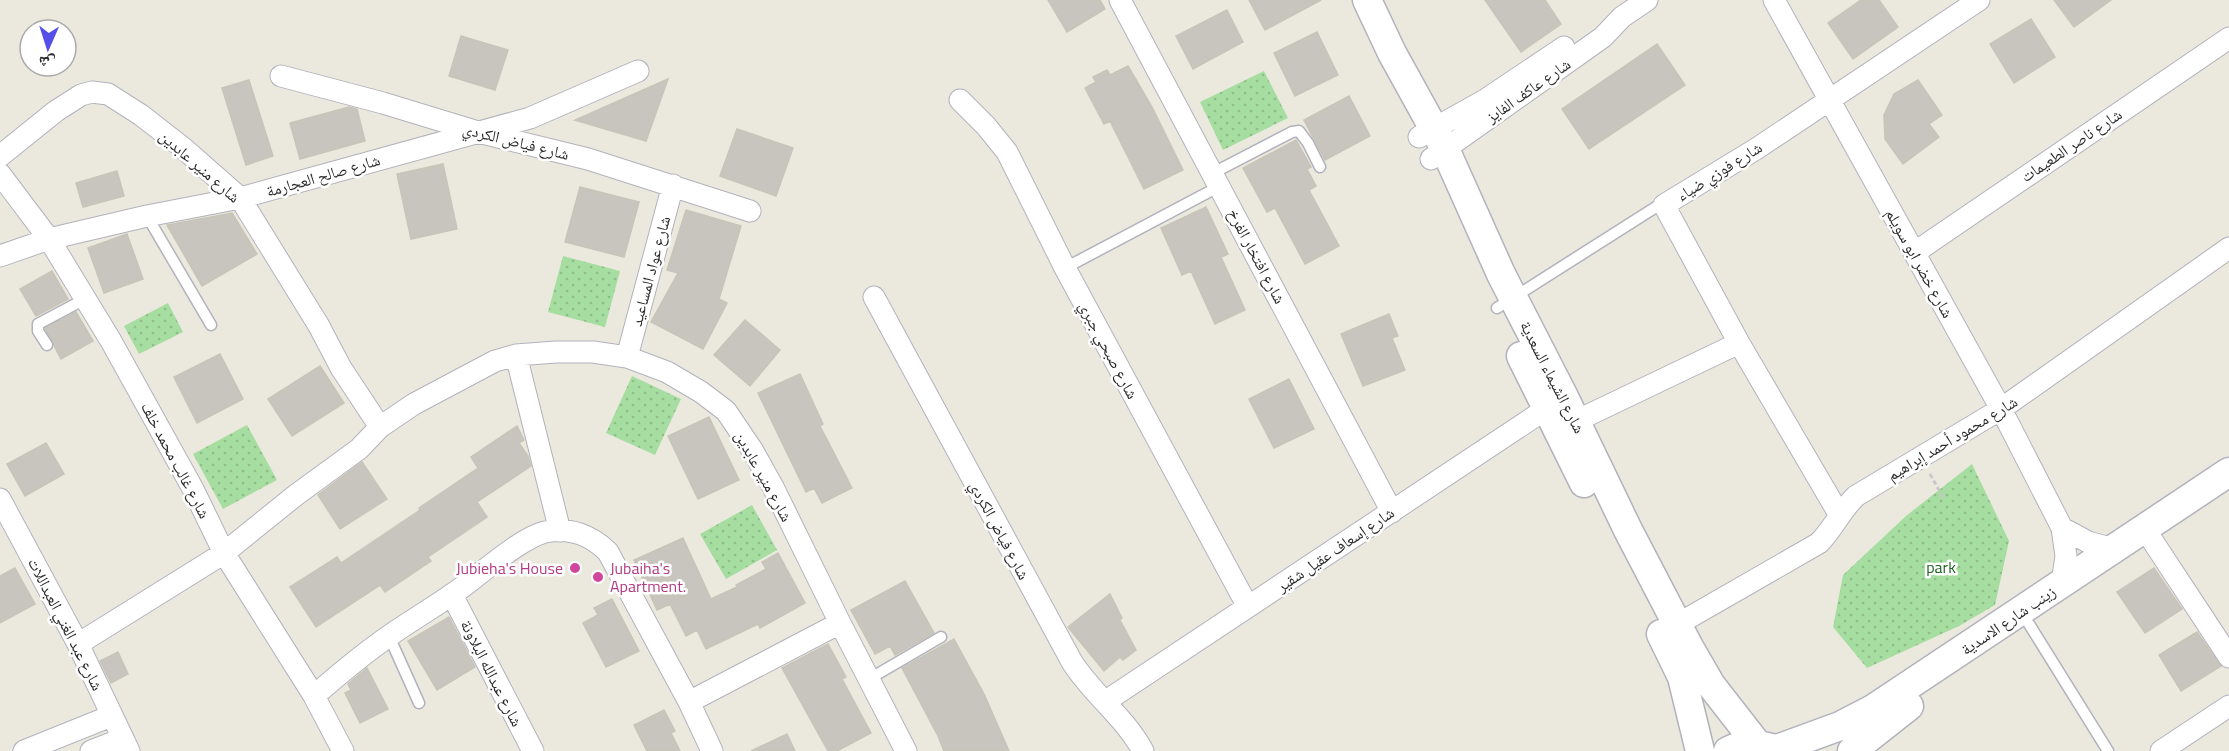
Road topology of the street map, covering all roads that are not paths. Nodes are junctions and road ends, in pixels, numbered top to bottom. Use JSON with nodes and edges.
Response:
{"nodes":[{"id":1,"x":1120,"y":0,"type":"edge"},
{"id":2,"x":1347,"y":0,"type":"edge"},
{"id":3,"x":1367,"y":0,"type":"edge"},
{"id":4,"x":1647,"y":0,"type":"edge"},
{"id":5,"x":1774,"y":0,"type":"edge"},
{"id":6,"x":1979,"y":0,"type":"edge"},
{"id":7,"x":2229,"y":38,"type":"edge"},
{"id":8,"x":638,"y":71,"type":"dead end"},
{"id":9,"x":280,"y":76,"type":"dead end"},
{"id":10,"x":960,"y":100,"type":"dead end"},
{"id":11,"x":1830,"y":100,"type":"junction"},
{"id":12,"x":478,"y":132,"type":"junction"},
{"id":13,"x":1432,"y":144,"type":"junction"},
{"id":14,"x":0,"y":156,"type":"edge"},
{"id":15,"x":1320,"y":167,"type":"dead end"},
{"id":16,"x":0,"y":174,"type":"edge"},
{"id":17,"x":1217,"y":179,"type":"junction"},
{"id":18,"x":673,"y":185,"type":"junction"},
{"id":19,"x":240,"y":198,"type":"junction"},
{"id":20,"x":1664,"y":205,"type":"junction"},
{"id":21,"x":750,"y":211,"type":"dead end"},
{"id":22,"x":147,"y":216,"type":"junction"},
{"id":23,"x":49,"y":239,"type":"junction"},
{"id":24,"x":2229,"y":249,"type":"edge"},
{"id":25,"x":1914,"y":253,"type":"junction"},
{"id":26,"x":0,"y":256,"type":"edge"},
{"id":27,"x":1065,"y":268,"type":"junction"},
{"id":28,"x":874,"y":297,"type":"dead end"},
{"id":29,"x":85,"y":299,"type":"junction"},
{"id":30,"x":1505,"y":303,"type":"junction"},
{"id":31,"x":211,"y":325,"type":"dead end"},
{"id":32,"x":1739,"y":343,"type":"junction"},
{"id":33,"x":47,"y":345,"type":"dead end"},
{"id":34,"x":516,"y":355,"type":"junction"},
{"id":35,"x":627,"y":357,"type":"junction"},
{"id":36,"x":1562,"y":409,"type":"junction"},
{"id":37,"x":2001,"y":409,"type":"junction"},
{"id":38,"x":381,"y":427,"type":"junction"},
{"id":39,"x":2229,"y":472,"type":"edge"},
{"id":40,"x":2229,"y":489,"type":"edge"},
{"id":41,"x":0,"y":499,"type":"edge"},
{"id":42,"x":1392,"y":512,"type":"junction"},
{"id":43,"x":1839,"y":514,"type":"junction"},
{"id":44,"x":2062,"y":528,"type":"junction"},
{"id":45,"x":560,"y":531,"type":"junction"},
{"id":46,"x":2152,"y":540,"type":"junction"},
{"id":47,"x":2114,"y":549,"type":"junction"},
{"id":48,"x":224,"y":553,"type":"junction"},
{"id":49,"x":2062,"y":583,"type":"junction"},
{"id":50,"x":452,"y":595,"type":"junction"},
{"id":51,"x":1248,"y":607,"type":"junction"},
{"id":52,"x":840,"y":623,"type":"junction"},
{"id":53,"x":1677,"y":624,"type":"junction"},
{"id":54,"x":2030,"y":624,"type":"junction"},
{"id":55,"x":389,"y":636,"type":"junction"},
{"id":56,"x":941,"y":637,"type":"dead end"},
{"id":57,"x":78,"y":644,"type":"junction"},
{"id":58,"x":2229,"y":657,"type":"edge"},
{"id":59,"x":869,"y":679,"type":"junction"},
{"id":60,"x":314,"y":696,"type":"junction"},
{"id":61,"x":1106,"y":701,"type":"junction"},
{"id":62,"x":690,"y":702,"type":"junction"},
{"id":63,"x":419,"y":703,"type":"dead end"},
{"id":64,"x":2229,"y":706,"type":"edge"},
{"id":65,"x":111,"y":716,"type":"junction"},
{"id":66,"x":126,"y":745,"type":"edge"},
{"id":67,"x":1771,"y":748,"type":"edge"},
{"id":68,"x":24,"y":751,"type":"edge"},
{"id":69,"x":91,"y":751,"type":"edge"},
{"id":70,"x":343,"y":751,"type":"edge"},
{"id":71,"x":533,"y":751,"type":"edge"},
{"id":72,"x":712,"y":751,"type":"edge"},
{"id":73,"x":906,"y":751,"type":"edge"},
{"id":74,"x":1143,"y":751,"type":"edge"},
{"id":75,"x":1700,"y":751,"type":"edge"},
{"id":76,"x":1728,"y":751,"type":"edge"},
{"id":77,"x":1852,"y":751,"type":"edge"},
{"id":78,"x":2108,"y":751,"type":"edge"},
{"id":79,"x":2161,"y":751,"type":"edge"}],
"edges":[{"from":1,"to":17,"type":"street","name":"شارع افتخار الفرخ"},
{"from":2,"to":13,"type":"street","name":"شارع الشيماء السعدية"},
{"from":3,"to":13,"type":"street","name":"شارع الشيماء السعدية"},
{"from":4,"to":13,"type":"street","name":"شارع عاكف الفايز"},
{"from":5,"to":11,"type":"street","name":"شارع خضر ابو سويلم"},
{"from":6,"to":11,"type":"street","name":"شارع فوزي ضياء"},
{"from":7,"to":25,"type":"street","name":"شارع ناصر الطعيمات"},
{"from":8,"to":12,"type":"street","name":"شارع صالح العجارمة"},
{"from":9,"to":12,"type":"street","name":"شارع فياض الكردي"},
{"from":10,"to":27,"type":"street","name":"شارع صبحي جبري"},
{"from":11,"to":20,"type":"street","name":"شارع فوزي ضياء"},
{"from":11,"to":25,"type":"street","name":"شارع خضر ابو سويلم"},
{"from":12,"to":18,"type":"street","name":"شارع فياض الكردي"},
{"from":12,"to":19,"type":"street","name":"شارع صالح العجارمة"},
{"from":13,"to":30,"type":"street","name":"شارع الشيماء السعدية"},
{"from":14,"to":19,"type":"street","name":"شارع منير عابدين"},
{"from":15,"to":17,"type":"lane"},
{"from":16,"to":23,"type":"street","name":"شارع غالب محمد خلف"},
{"from":17,"to":27,"type":"lane"},
{"from":17,"to":42,"type":"street","name":"شارع افتخار الفرخ"},
{"from":18,"to":21,"type":"street","name":"شارع فياض الكردي"},
{"from":18,"to":35,"type":"street","name":"شارع عواد المساعيد"},
{"from":19,"to":22,"type":"street","name":"شارع صالح العجارمة"},
{"from":19,"to":38,"type":"street","name":"شارع منير عابدين"},
{"from":20,"to":30,"type":"lane"},
{"from":20,"to":32,"type":"street","name":"شارع فوزي ضياء"},
{"from":22,"to":23,"type":"street","name":"شارع صالح العجارمة"},
{"from":22,"to":31,"type":"lane"},
{"from":23,"to":26,"type":"street","name":"شارع صالح العجارمة"},
{"from":23,"to":29,"type":"street","name":"شارع غالب محمد خلف"},
{"from":24,"to":37,"type":"street","name":"شارع محمود أحمد إبراهيم"},
{"from":25,"to":37,"type":"street","name":"شارع خضر ابو سويلم"},
{"from":27,"to":51,"type":"street","name":"شارع صبحي جبري"},
{"from":28,"to":61,"type":"street","name":"شارع فياض الكردي"},
{"from":29,"to":33,"type":"lane"},
{"from":29,"to":48,"type":"street","name":"شارع غالب محمد خلف"},
{"from":30,"to":36,"type":"street","name":"شارع الشيماء السعدية"},
{"from":32,"to":36,"type":"street","name":"شارع إسعاف عقيل شقير"},
{"from":32,"to":43,"type":"street","name":"شارع فوزي ضياء"},
{"from":34,"to":35,"type":"street","name":"شارع منير عابدين"},
{"from":34,"to":38,"type":"street","name":"شارع منير عابدين"},
{"from":34,"to":45,"type":"street"},
{"from":35,"to":52,"type":"street","name":"شارع منير عابدين"},
{"from":36,"to":42,"type":"street","name":"شارع إسعاف عقيل شقير"},
{"from":36,"to":53,"type":"street","name":"شارع الشيماء السعدية"},
{"from":36,"to":75,"type":"street","name":"شارع الشيماء السعدية"},
{"from":37,"to":43,"type":"street","name":"شارع محمود أحمد إبراهيم"},
{"from":37,"to":44,"type":"street","name":"شارع خضر ابو سويلم"},
{"from":38,"to":48,"type":"street","name":"شارع منير عابدين"},
{"from":39,"to":47,"type":"street","name":"زينب شارع الاسدية"},
{"from":40,"to":46,"type":"street","name":"زينب شارع الاسدية"},
{"from":41,"to":57,"type":"street","name":"شارع عبد الغني العبداللات"},
{"from":42,"to":51,"type":"street","name":"شارع إسعاف عقيل شقير"},
{"from":43,"to":53,"type":"street","name":"شارع محمود أحمد إبراهيم"},
{"from":44,"to":47,"type":"street"},
{"from":44,"to":49,"type":"street","name":"شارع خضر ابو سويلم"},
{"from":45,"to":50,"type":"street"},
{"from":45,"to":62,"type":"street"},
{"from":46,"to":54,"type":"street","name":"زينب شارع الاسدية"},
{"from":46,"to":58,"type":"street"},
{"from":47,"to":49,"type":"street","name":"زينب شارع الاسدية"},
{"from":48,"to":57,"type":"street","name":"شارع منير عابدين"},
{"from":48,"to":60,"type":"street","name":"شارع غالب محمد خلف"},
{"from":49,"to":67,"type":"street","name":"زينب شارع الاسدية"},
{"from":50,"to":55,"type":"street"},
{"from":50,"to":71,"type":"street","name":"شارع عبدالله البلاونة"},
{"from":51,"to":61,"type":"street","name":"شارع إسعاف عقيل شقير"},
{"from":52,"to":59,"type":"street","name":"شارع منير عابدين"},
{"from":52,"to":62,"type":"street"},
{"from":53,"to":67,"type":"street","name":"شارع الشيماء السعدية"},
{"from":54,"to":77,"type":"street","name":"زينب شارع الاسدية"},
{"from":54,"to":78,"type":"lane"},
{"from":55,"to":60,"type":"street"},
{"from":55,"to":63,"type":"lane"},
{"from":56,"to":59,"type":"lane"},
{"from":57,"to":65,"type":"street","name":"شارع عبد الغني العبداللات"},
{"from":59,"to":73,"type":"street","name":"شارع منير عابدين"},
{"from":60,"to":70,"type":"street","name":"شارع غالب محمد خلف"},
{"from":61,"to":74,"type":"street","name":"شارع فياض الكردي"},
{"from":62,"to":72,"type":"street"},
{"from":64,"to":79,"type":"street"},
{"from":65,"to":66,"type":"street","name":"شارع عبد الغني العبداللات"},
{"from":65,"to":68,"type":"street"},
{"from":66,"to":69,"type":"street"},
{"from":67,"to":76,"type":"street","name":"زينب شارع الاسدية"}]}
